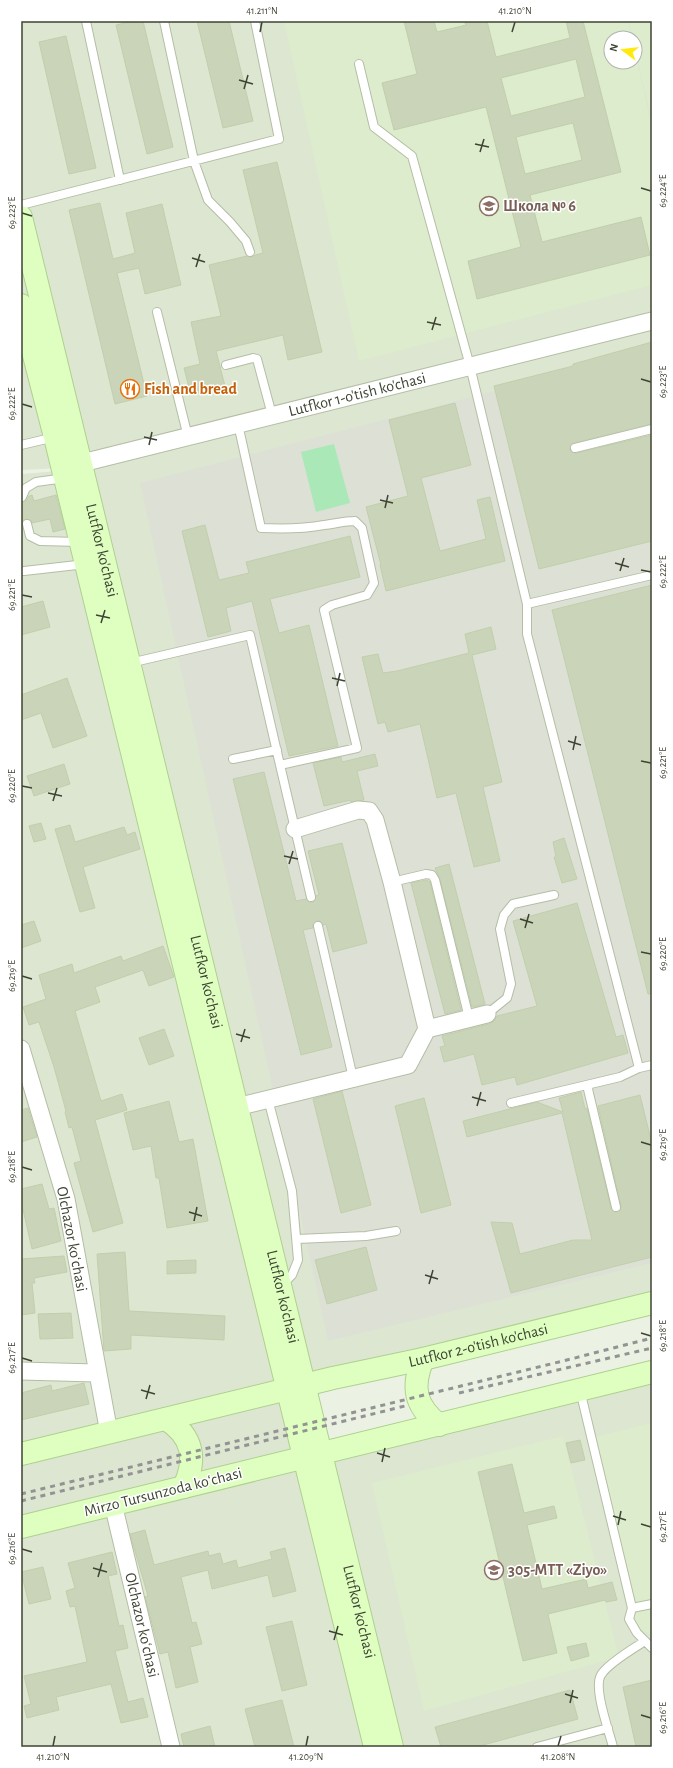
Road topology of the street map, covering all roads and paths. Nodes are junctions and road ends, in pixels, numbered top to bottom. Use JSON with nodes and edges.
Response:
{"nodes":[{"id":1,"x":86,"y":21,"type":"edge"},
{"id":2,"x":164,"y":21,"type":"edge"},
{"id":3,"x":255,"y":21,"type":"edge"},
{"id":4,"x":359,"y":64,"type":"dead end"},
{"id":5,"x":194,"y":161,"type":"junction"},
{"id":6,"x":120,"y":180,"type":"junction"},
{"id":7,"x":21,"y":205,"type":"edge"},
{"id":8,"x":21,"y":217,"type":"edge"},
{"id":9,"x":250,"y":252,"type":"dead end"},
{"id":10,"x":21,"y":305,"type":"edge"},
{"id":11,"x":157,"y":312,"type":"dead end"},
{"id":12,"x":652,"y":321,"type":"edge"},
{"id":13,"x":226,"y":365,"type":"dead end"},
{"id":14,"x":470,"y":366,"type":"junction"},
{"id":15,"x":272,"y":416,"type":"junction"},
{"id":16,"x":238,"y":424,"type":"junction"},
{"id":17,"x":652,"y":428,"type":"edge"},
{"id":18,"x":55,"y":437,"type":"junction"},
{"id":19,"x":188,"y":437,"type":"junction"},
{"id":20,"x":21,"y":446,"type":"edge"},
{"id":21,"x":575,"y":448,"type":"dead end"},
{"id":22,"x":70,"y":470,"type":"junction"},
{"id":23,"x":22,"y":497,"type":"dead end"},
{"id":24,"x":27,"y":524,"type":"dead end"},
{"id":25,"x":81,"y":542,"type":"junction"},
{"id":26,"x":86,"y":564,"type":"junction"},
{"id":27,"x":24,"y":571,"type":"dead end"},
{"id":28,"x":652,"y":575,"type":"edge"},
{"id":29,"x":527,"y":604,"type":"junction"},
{"id":30,"x":129,"y":663,"type":"junction"},
{"id":31,"x":277,"y":750,"type":"junction"},
{"id":32,"x":233,"y":759,"type":"dead end"},
{"id":33,"x":280,"y":765,"type":"junction"},
{"id":34,"x":295,"y":829,"type":"junction"},
{"id":35,"x":392,"y":882,"type":"junction"},
{"id":36,"x":554,"y":895,"type":"dead end"},
{"id":37,"x":311,"y":898,"type":"dead end"},
{"id":38,"x":318,"y":926,"type":"dead end"},
{"id":39,"x":488,"y":1014,"type":"joint"},
{"id":40,"x":469,"y":1018,"type":"junction"},
{"id":41,"x":426,"y":1029,"type":"junction"},
{"id":42,"x":21,"y":1049,"type":"edge"},
{"id":43,"x":652,"y":1065,"type":"edge"},
{"id":44,"x":639,"y":1068,"type":"junction"},
{"id":45,"x":354,"y":1078,"type":"junction"},
{"id":46,"x":587,"y":1085,"type":"junction"},
{"id":47,"x":268,"y":1099,"type":"junction"},
{"id":48,"x":511,"y":1103,"type":"dead end"},
{"id":49,"x":228,"y":1109,"type":"junction"},
{"id":50,"x":616,"y":1207,"type":"dead end"},
{"id":51,"x":396,"y":1231,"type":"dead end"},
{"id":52,"x":297,"y":1239,"type":"junction"},
{"id":53,"x":280,"y":1287,"type":"junction"},
{"id":54,"x":652,"y":1303,"type":"edge"},
{"id":55,"x":423,"y":1359,"type":"junction"},
{"id":56,"x":21,"y":1372,"type":"edge"},
{"id":57,"x":652,"y":1372,"type":"edge"},
{"id":58,"x":96,"y":1373,"type":"junction"},
{"id":59,"x":296,"y":1388,"type":"junction"},
{"id":60,"x":580,"y":1389,"type":"junction"},
{"id":61,"x":166,"y":1419,"type":"junction"},
{"id":62,"x":439,"y":1425,"type":"junction"},
{"id":63,"x":109,"y":1433,"type":"junction"},
{"id":64,"x":21,"y":1454,"type":"edge"},
{"id":65,"x":313,"y":1455,"type":"junction"},
{"id":66,"x":184,"y":1487,"type":"junction"},
{"id":67,"x":114,"y":1504,"type":"junction"},
{"id":68,"x":21,"y":1527,"type":"edge"},
{"id":69,"x":652,"y":1604,"type":"edge"},
{"id":70,"x":632,"y":1608,"type":"junction"},
{"id":71,"x":645,"y":1641,"type":"junction"},
{"id":72,"x":652,"y":1648,"type":"edge"},
{"id":73,"x":608,"y":1728,"type":"junction"},
{"id":74,"x":171,"y":1747,"type":"edge"},
{"id":75,"x":375,"y":1747,"type":"edge"},
{"id":76,"x":392,"y":1747,"type":"edge"},
{"id":77,"x":537,"y":1747,"type":"edge"},
{"id":78,"x":613,"y":1747,"type":"edge"}],
"edges":[{"from":1,"to":6,"type":"lane"},
{"from":2,"to":5,"type":"lane"},
{"from":3,"to":5,"type":"lane"},
{"from":4,"to":14,"type":"lane"},
{"from":5,"to":6,"type":"lane"},
{"from":5,"to":9,"type":"lane"},
{"from":6,"to":7,"type":"lane"},
{"from":8,"to":22,"type":"main road","name":"Lutfkor ko'chasi"},
{"from":10,"to":18,"type":"main road","name":"Lutfkor ko'chasi"},
{"from":11,"to":19,"type":"lane"},
{"from":12,"to":14,"type":"street","name":"Lutfkor 1-o'tish ko'chasi"},
{"from":13,"to":15,"type":"lane"},
{"from":14,"to":15,"type":"street","name":"Lutfkor 1-o'tish ko'chasi"},
{"from":14,"to":29,"type":"lane"},
{"from":15,"to":16,"type":"street","name":"Lutfkor 1-o'tish ko'chasi"},
{"from":16,"to":19,"type":"street","name":"Lutfkor 1-o'tish ko'chasi"},
{"from":16,"to":33,"type":"lane"},
{"from":17,"to":21,"type":"lane"},
{"from":18,"to":20,"type":"lane"},
{"from":18,"to":22,"type":"main road","name":"Lutfkor ko'chasi"},
{"from":19,"to":22,"type":"street","name":"Lutfkor 1-o'tish ko'chasi"},
{"from":22,"to":23,"type":"lane"},
{"from":22,"to":25,"type":"main road","name":"Lutfkor ko'chasi"},
{"from":22,"to":30,"type":"main road","name":"Lutfkor ko'chasi"},
{"from":24,"to":25,"type":"lane"},
{"from":25,"to":26,"type":"main road","name":"Lutfkor ko'chasi"},
{"from":26,"to":27,"type":"lane"},
{"from":26,"to":49,"type":"main road","name":"Lutfkor ko'chasi"},
{"from":28,"to":29,"type":"lane"},
{"from":29,"to":44,"type":"lane"},
{"from":30,"to":31,"type":"lane"},
{"from":30,"to":49,"type":"main road","name":"Lutfkor ko'chasi"},
{"from":31,"to":32,"type":"lane"},
{"from":31,"to":33,"type":"lane"},
{"from":33,"to":34,"type":"lane"},
{"from":34,"to":35,"type":"street"},
{"from":34,"to":37,"type":"lane"},
{"from":35,"to":40,"type":"lane"},
{"from":35,"to":41,"type":"street"},
{"from":36,"to":39,"type":"lane"},
{"from":38,"to":45,"type":"lane"},
{"from":39,"to":40,"type":"street"},
{"from":40,"to":41,"type":"street"},
{"from":41,"to":45,"type":"street"},
{"from":42,"to":58,"type":"street","name":"Olchazor koʻchasi"},
{"from":43,"to":44,"type":"lane"},
{"from":44,"to":46,"type":"lane"},
{"from":45,"to":47,"type":"street"},
{"from":46,"to":48,"type":"lane"},
{"from":46,"to":50,"type":"lane"},
{"from":47,"to":49,"type":"street"},
{"from":47,"to":52,"type":"lane"},
{"from":49,"to":53,"type":"main road","name":"Lutfkor ko'chasi"},
{"from":49,"to":59,"type":"main road","name":"Lutfkor ko'chasi"},
{"from":51,"to":52,"type":"lane"},
{"from":52,"to":53,"type":"lane"},
{"from":53,"to":59,"type":"main road","name":"Lutfkor ko'chasi"},
{"from":54,"to":55,"type":"main road","name":"Lutfkor 2-o'tish ko'chasi"},
{"from":55,"to":59,"type":"main road","name":"Lutfkor 2-o'tish ko'chasi"},
{"from":55,"to":62,"type":"main road"},
{"from":56,"to":58,"type":"street"},
{"from":57,"to":60,"type":"main road"},
{"from":58,"to":63,"type":"street","name":"Olchazor koʻchasi"},
{"from":59,"to":61,"type":"main road"},
{"from":59,"to":65,"type":"main road","name":"Lutfkor ko'chasi"},
{"from":60,"to":62,"type":"main road"},
{"from":60,"to":70,"type":"lane"},
{"from":61,"to":63,"type":"main road"},
{"from":61,"to":66,"type":"main road"},
{"from":62,"to":65,"type":"main road"},
{"from":63,"to":64,"type":"main road"},
{"from":65,"to":66,"type":"main road","name":"Mirzo Tursunzoda koʻchasi"},
{"from":65,"to":75,"type":"main road","name":"Lutfkor ko'chasi"},
{"from":65,"to":76,"type":"main road","name":"Lutfkor ko'chasi"},
{"from":66,"to":67,"type":"main road","name":"Mirzo Tursunzoda koʻchasi"},
{"from":67,"to":68,"type":"main road","name":"Mirzo Tursunzoda koʻchasi"},
{"from":67,"to":74,"type":"street","name":"Olchazor koʻchasi"},
{"from":69,"to":70,"type":"lane"},
{"from":70,"to":71,"type":"lane"},
{"from":71,"to":72,"type":"lane"},
{"from":71,"to":73,"type":"lane"},
{"from":73,"to":77,"type":"lane"},
{"from":73,"to":78,"type":"lane"}]}
